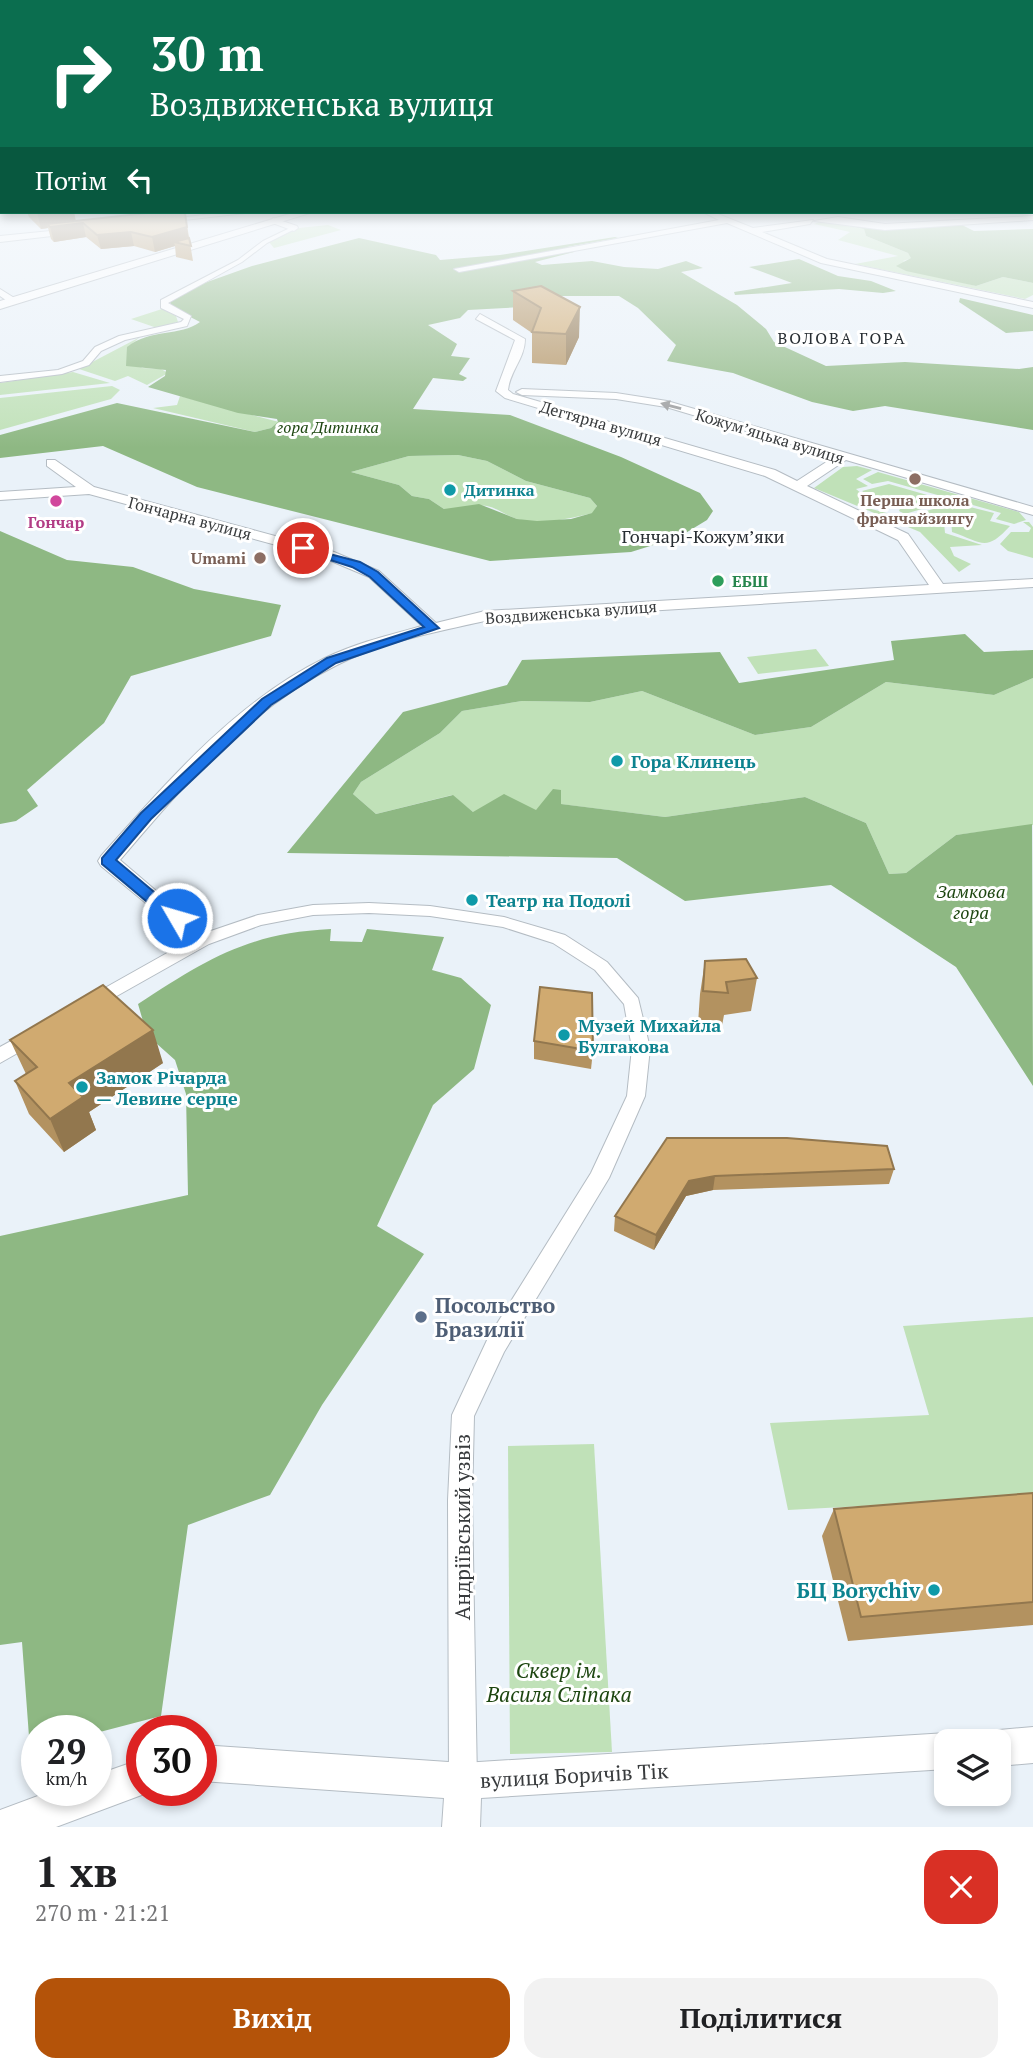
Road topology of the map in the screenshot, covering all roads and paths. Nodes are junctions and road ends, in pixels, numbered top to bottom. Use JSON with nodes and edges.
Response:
{"nodes":[{"id":1,"x":89,"y":277,"type":"edge"},
{"id":2,"x":210,"y":277,"type":"edge"},
{"id":3,"x":901,"y":277,"type":"edge"},
{"id":4,"x":0,"y":292,"type":"edge"},
{"id":5,"x":7,"y":303,"type":"edge"},
{"id":6,"x":1033,"y":305,"type":"edge"},
{"id":7,"x":480,"y":317,"type":"dead end"},
{"id":8,"x":0,"y":379,"type":"edge"},
{"id":9,"x":502,"y":391,"type":"junction"},
{"id":10,"x":842,"y":457,"type":"junction"},
{"id":11,"x":51,"y":463,"type":"dead end"},
{"id":12,"x":799,"y":486,"type":"junction"},
{"id":13,"x":89,"y":490,"type":"junction"},
{"id":14,"x":0,"y":496,"type":"edge"},
{"id":15,"x":1032,"y":512,"type":"edge"},
{"id":16,"x":1033,"y":583,"type":"edge"},
{"id":17,"x":940,"y":590,"type":"junction"},
{"id":18,"x":433,"y":628,"type":"junction"},
{"id":19,"x":177,"y":918,"type":"joint"},
{"id":20,"x":203,"y":940,"type":"junction"},
{"id":21,"x":72,"y":1014,"type":"edge"},
{"id":22,"x":48,"y":1028,"type":"edge"},
{"id":23,"x":0,"y":1056,"type":"edge"},
{"id":24,"x":1033,"y":1745,"type":"edge"},
{"id":25,"x":1011,"y":1747,"type":"edge"},
{"id":26,"x":934,"y":1752,"type":"edge"},
{"id":27,"x":217,"y":1764,"type":"edge"},
{"id":28,"x":463,"y":1781,"type":"junction"},
{"id":29,"x":126,"y":1783,"type":"edge"},
{"id":30,"x":4,"y":1827,"type":"edge"},
{"id":31,"x":461,"y":1827,"type":"edge"}],
"edges":[{"from":1,"to":5,"type":"main road"},
{"from":2,"to":8,"type":"street"},
{"from":3,"to":6,"type":"street"},
{"from":4,"to":5,"type":"street"},
{"from":7,"to":9,"type":"street"},
{"from":10,"to":9,"type":"street","name":"Кожумʼяцька вулиця","one_way":true},
{"from":9,"to":12,"type":"street","name":"Дегтярна вулиця"},
{"from":10,"to":12,"type":"street"},
{"from":10,"to":15,"type":"street","name":"Кожумʼяцька вулиця"},
{"from":11,"to":13,"type":"street","name":"Гончарна вулиця"},
{"from":12,"to":17,"type":"street","name":"Дегтярна вулиця"},
{"from":13,"to":14,"type":"street","name":"Гончарна вулиця"},
{"from":13,"to":18,"type":"street","name":"Гончарна вулиця"},
{"from":16,"to":17,"type":"street","name":"Воздвиженська вулиця"},
{"from":17,"to":18,"type":"street","name":"Воздвиженська вулиця"},
{"from":18,"to":19,"type":"street","name":"Воздвиженська вулиця"},
{"from":19,"to":20,"type":"street","name":"Воздвиженська вулиця"},
{"from":20,"to":21,"type":"street","name":"Андріївський узвіз"},
{"from":20,"to":28,"type":"street","name":"Андріївський узвіз"},
{"from":22,"to":23,"type":"street"},
{"from":24,"to":25,"type":"street"},
{"from":26,"to":28,"type":"street","name":"вулиця Боричів Тік"},
{"from":27,"to":28,"type":"street","name":"вулиця Боричів Тік"},
{"from":28,"to":31,"type":"street","name":"Андріївський узвіз"},
{"from":29,"to":30,"type":"street"}]}
